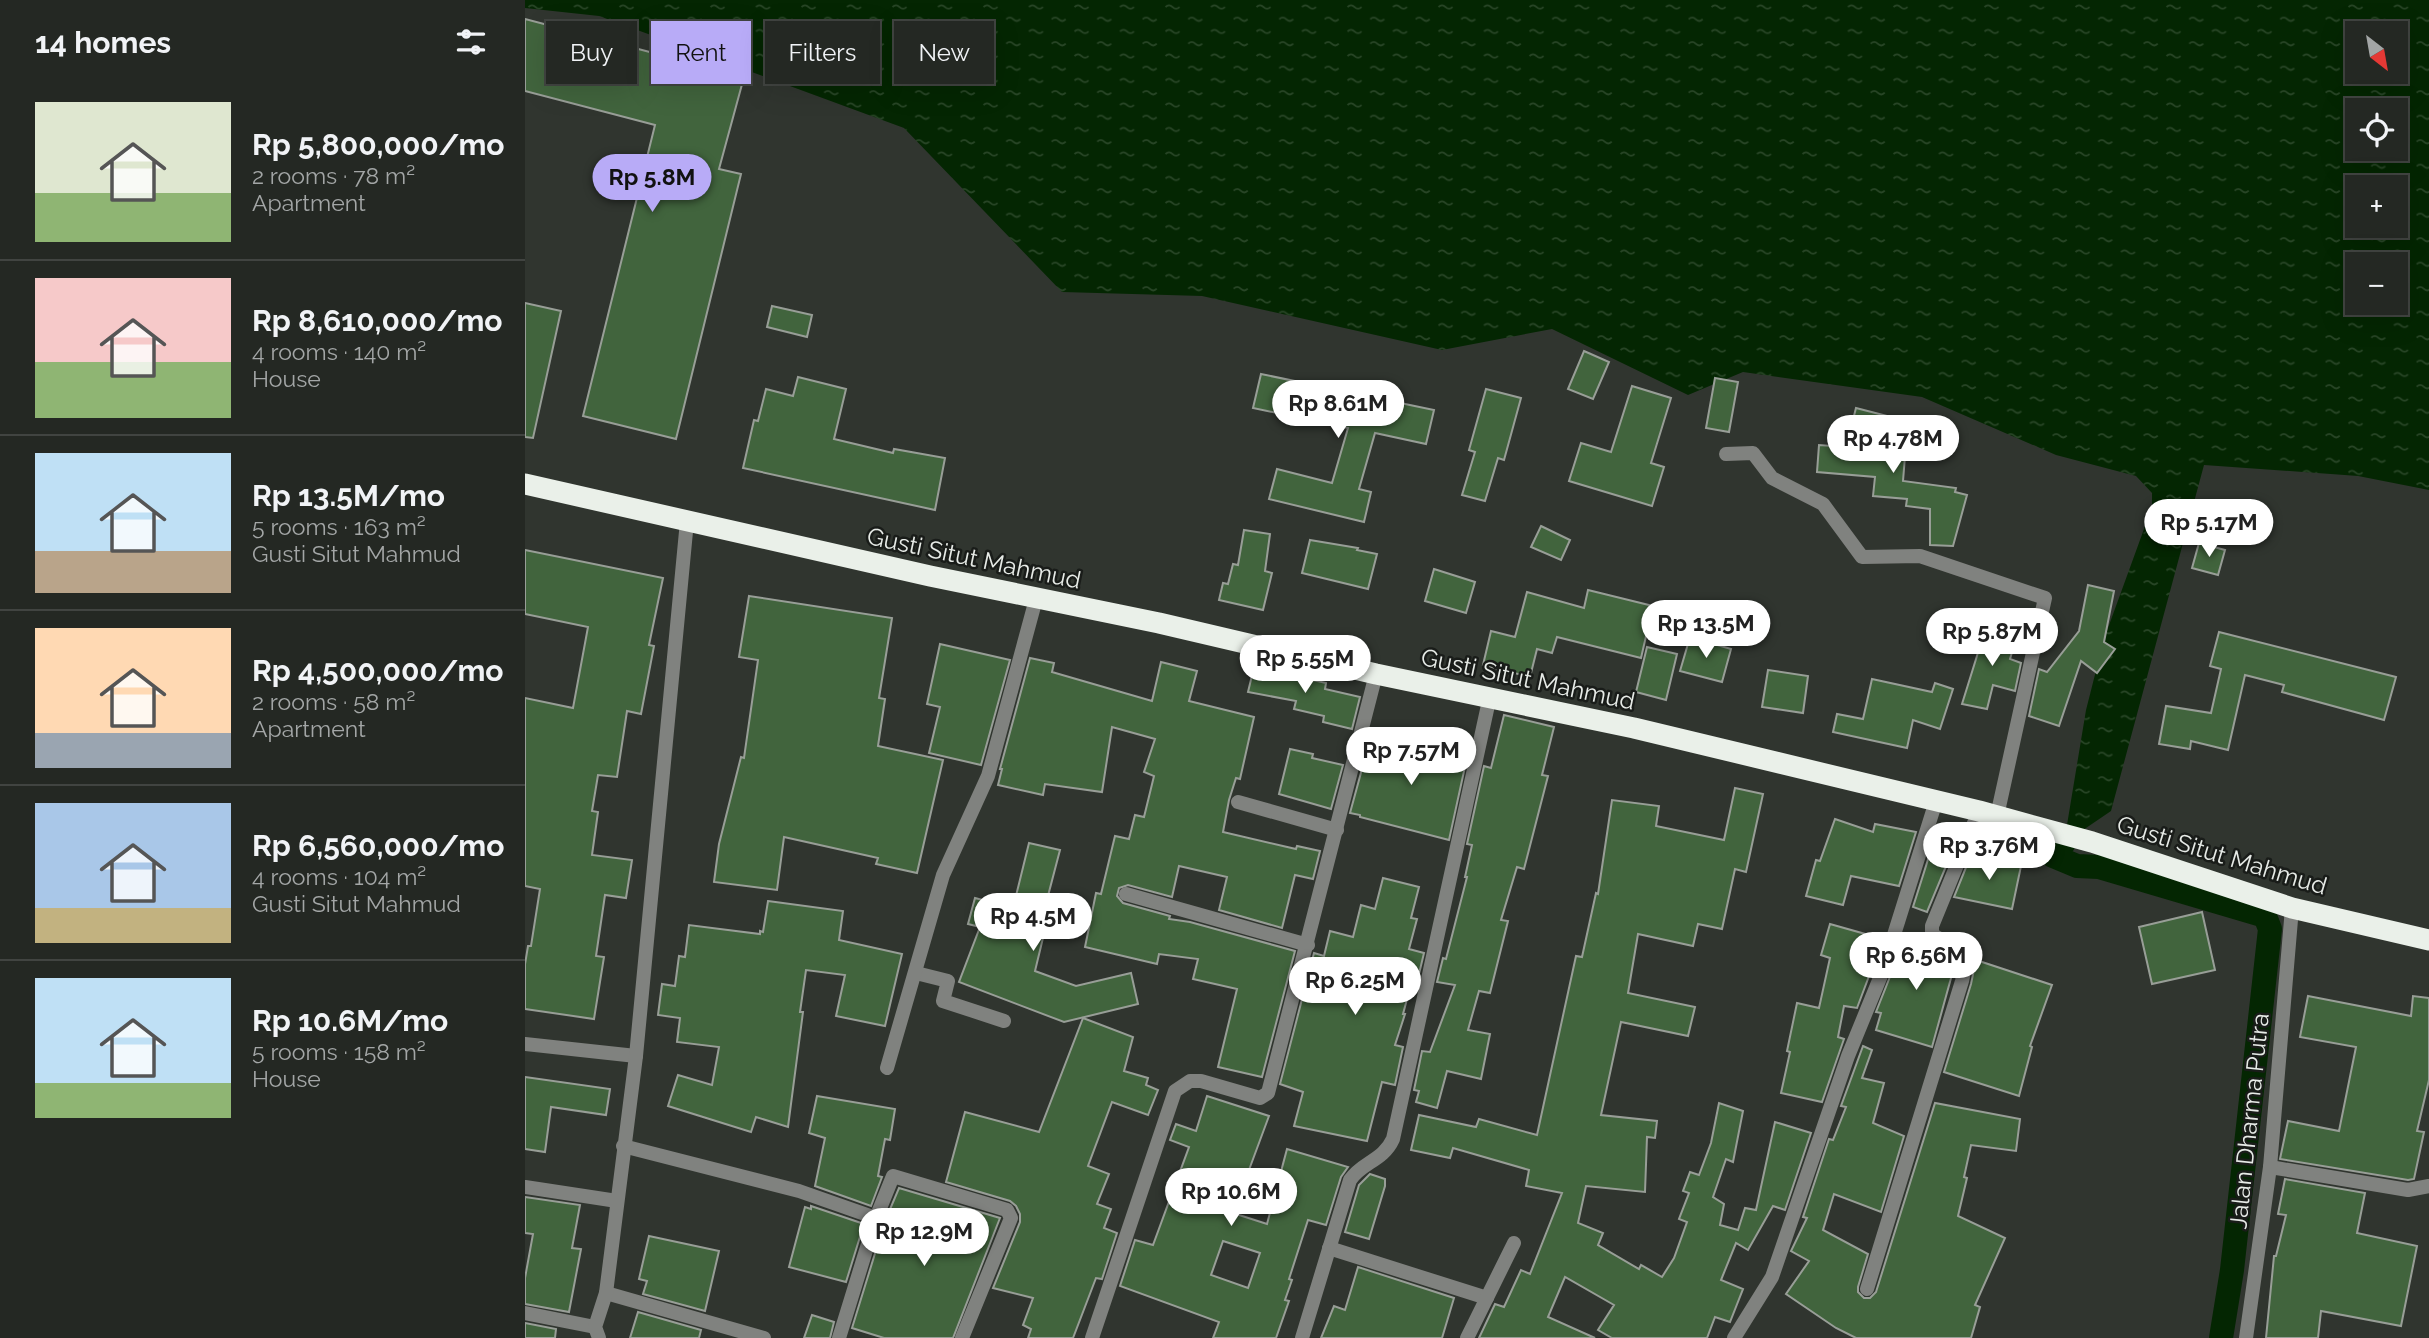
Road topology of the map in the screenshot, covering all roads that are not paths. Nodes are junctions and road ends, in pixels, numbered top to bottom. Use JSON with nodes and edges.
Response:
{"nodes":[{"id":1,"x":1726,"y":454,"type":"dead end"},
{"id":2,"x":525,"y":484,"type":"edge"},
{"id":3,"x":691,"y":523,"type":"junction"},
{"id":4,"x":1036,"y":599,"type":"junction"},
{"id":5,"x":1377,"y":674,"type":"junction"},
{"id":6,"x":1490,"y":696,"type":"junction"},
{"id":7,"x":1936,"y":801,"type":"junction"},
{"id":8,"x":1238,"y":802,"type":"dead end"},
{"id":9,"x":1988,"y":813,"type":"junction"},
{"id":10,"x":1337,"y":830,"type":"junction"},
{"id":11,"x":1126,"y":894,"type":"dead end"},
{"id":12,"x":2293,"y":908,"type":"junction"},
{"id":13,"x":2429,"y":940,"type":"edge"},
{"id":14,"x":1307,"y":945,"type":"junction"},
{"id":15,"x":916,"y":973,"type":"junction"},
{"id":16,"x":1004,"y":1021,"type":"dead end"},
{"id":17,"x":525,"y":1044,"type":"edge"},
{"id":18,"x":636,"y":1056,"type":"junction"},
{"id":19,"x":887,"y":1068,"type":"dead end"},
{"id":20,"x":623,"y":1146,"type":"junction"},
{"id":21,"x":2270,"y":1167,"type":"junction"},
{"id":22,"x":2429,"y":1186,"type":"edge"},
{"id":23,"x":525,"y":1187,"type":"edge"},
{"id":24,"x":617,"y":1201,"type":"junction"},
{"id":25,"x":876,"y":1218,"type":"junction"},
{"id":26,"x":1514,"y":1243,"type":"dead end"},
{"id":27,"x":1329,"y":1248,"type":"junction"},
{"id":28,"x":1867,"y":1289,"type":"dead end"},
{"id":29,"x":619,"y":1296,"type":"junction"},
{"id":30,"x":1487,"y":1298,"type":"junction"},
{"id":31,"x":525,"y":1313,"type":"edge"},
{"id":32,"x":597,"y":1332,"type":"edge"},
{"id":33,"x":764,"y":1338,"type":"edge"},
{"id":34,"x":839,"y":1338,"type":"edge"},
{"id":35,"x":962,"y":1338,"type":"edge"},
{"id":36,"x":1092,"y":1338,"type":"edge"},
{"id":37,"x":1302,"y":1338,"type":"edge"},
{"id":38,"x":1467,"y":1338,"type":"edge"},
{"id":39,"x":1734,"y":1338,"type":"edge"},
{"id":40,"x":2246,"y":1338,"type":"edge"}],
"edges":[{"from":1,"to":9,"type":"street"},
{"from":2,"to":3,"type":"highway","name":"Gusti Situt Mahmud"},
{"from":3,"to":4,"type":"highway","name":"Gusti Situt Mahmud"},
{"from":3,"to":18,"type":"street"},
{"from":4,"to":5,"type":"highway","name":"Gusti Situt Mahmud"},
{"from":4,"to":15,"type":"street"},
{"from":5,"to":6,"type":"highway","name":"Gusti Situt Mahmud"},
{"from":5,"to":10,"type":"street"},
{"from":6,"to":7,"type":"highway","name":"Gusti Situt Mahmud"},
{"from":6,"to":27,"type":"street"},
{"from":7,"to":9,"type":"highway","name":"Gusti Situt Mahmud"},
{"from":7,"to":39,"type":"street"},
{"from":8,"to":10,"type":"street"},
{"from":9,"to":12,"type":"highway","name":"Gusti Situt Mahmud"},
{"from":9,"to":28,"type":"street"},
{"from":10,"to":14,"type":"street"},
{"from":11,"to":14,"type":"street"},
{"from":12,"to":13,"type":"highway","name":"Gusti Situt Mahmud"},
{"from":12,"to":21,"type":"street","name":"Jalan Dharma Putra"},
{"from":14,"to":36,"type":"street"},
{"from":15,"to":16,"type":"street"},
{"from":15,"to":19,"type":"street"},
{"from":17,"to":18,"type":"street"},
{"from":18,"to":20,"type":"street"},
{"from":20,"to":24,"type":"street"},
{"from":20,"to":25,"type":"street"},
{"from":21,"to":22,"type":"street"},
{"from":21,"to":40,"type":"street","name":"Jalan Dharma Putra"},
{"from":23,"to":24,"type":"street"},
{"from":24,"to":29,"type":"street"},
{"from":25,"to":34,"type":"street"},
{"from":25,"to":35,"type":"street"},
{"from":26,"to":30,"type":"street"},
{"from":27,"to":30,"type":"street"},
{"from":27,"to":37,"type":"street"},
{"from":29,"to":32,"type":"street"},
{"from":29,"to":33,"type":"street"},
{"from":30,"to":38,"type":"street"},
{"from":31,"to":32,"type":"street"}]}
